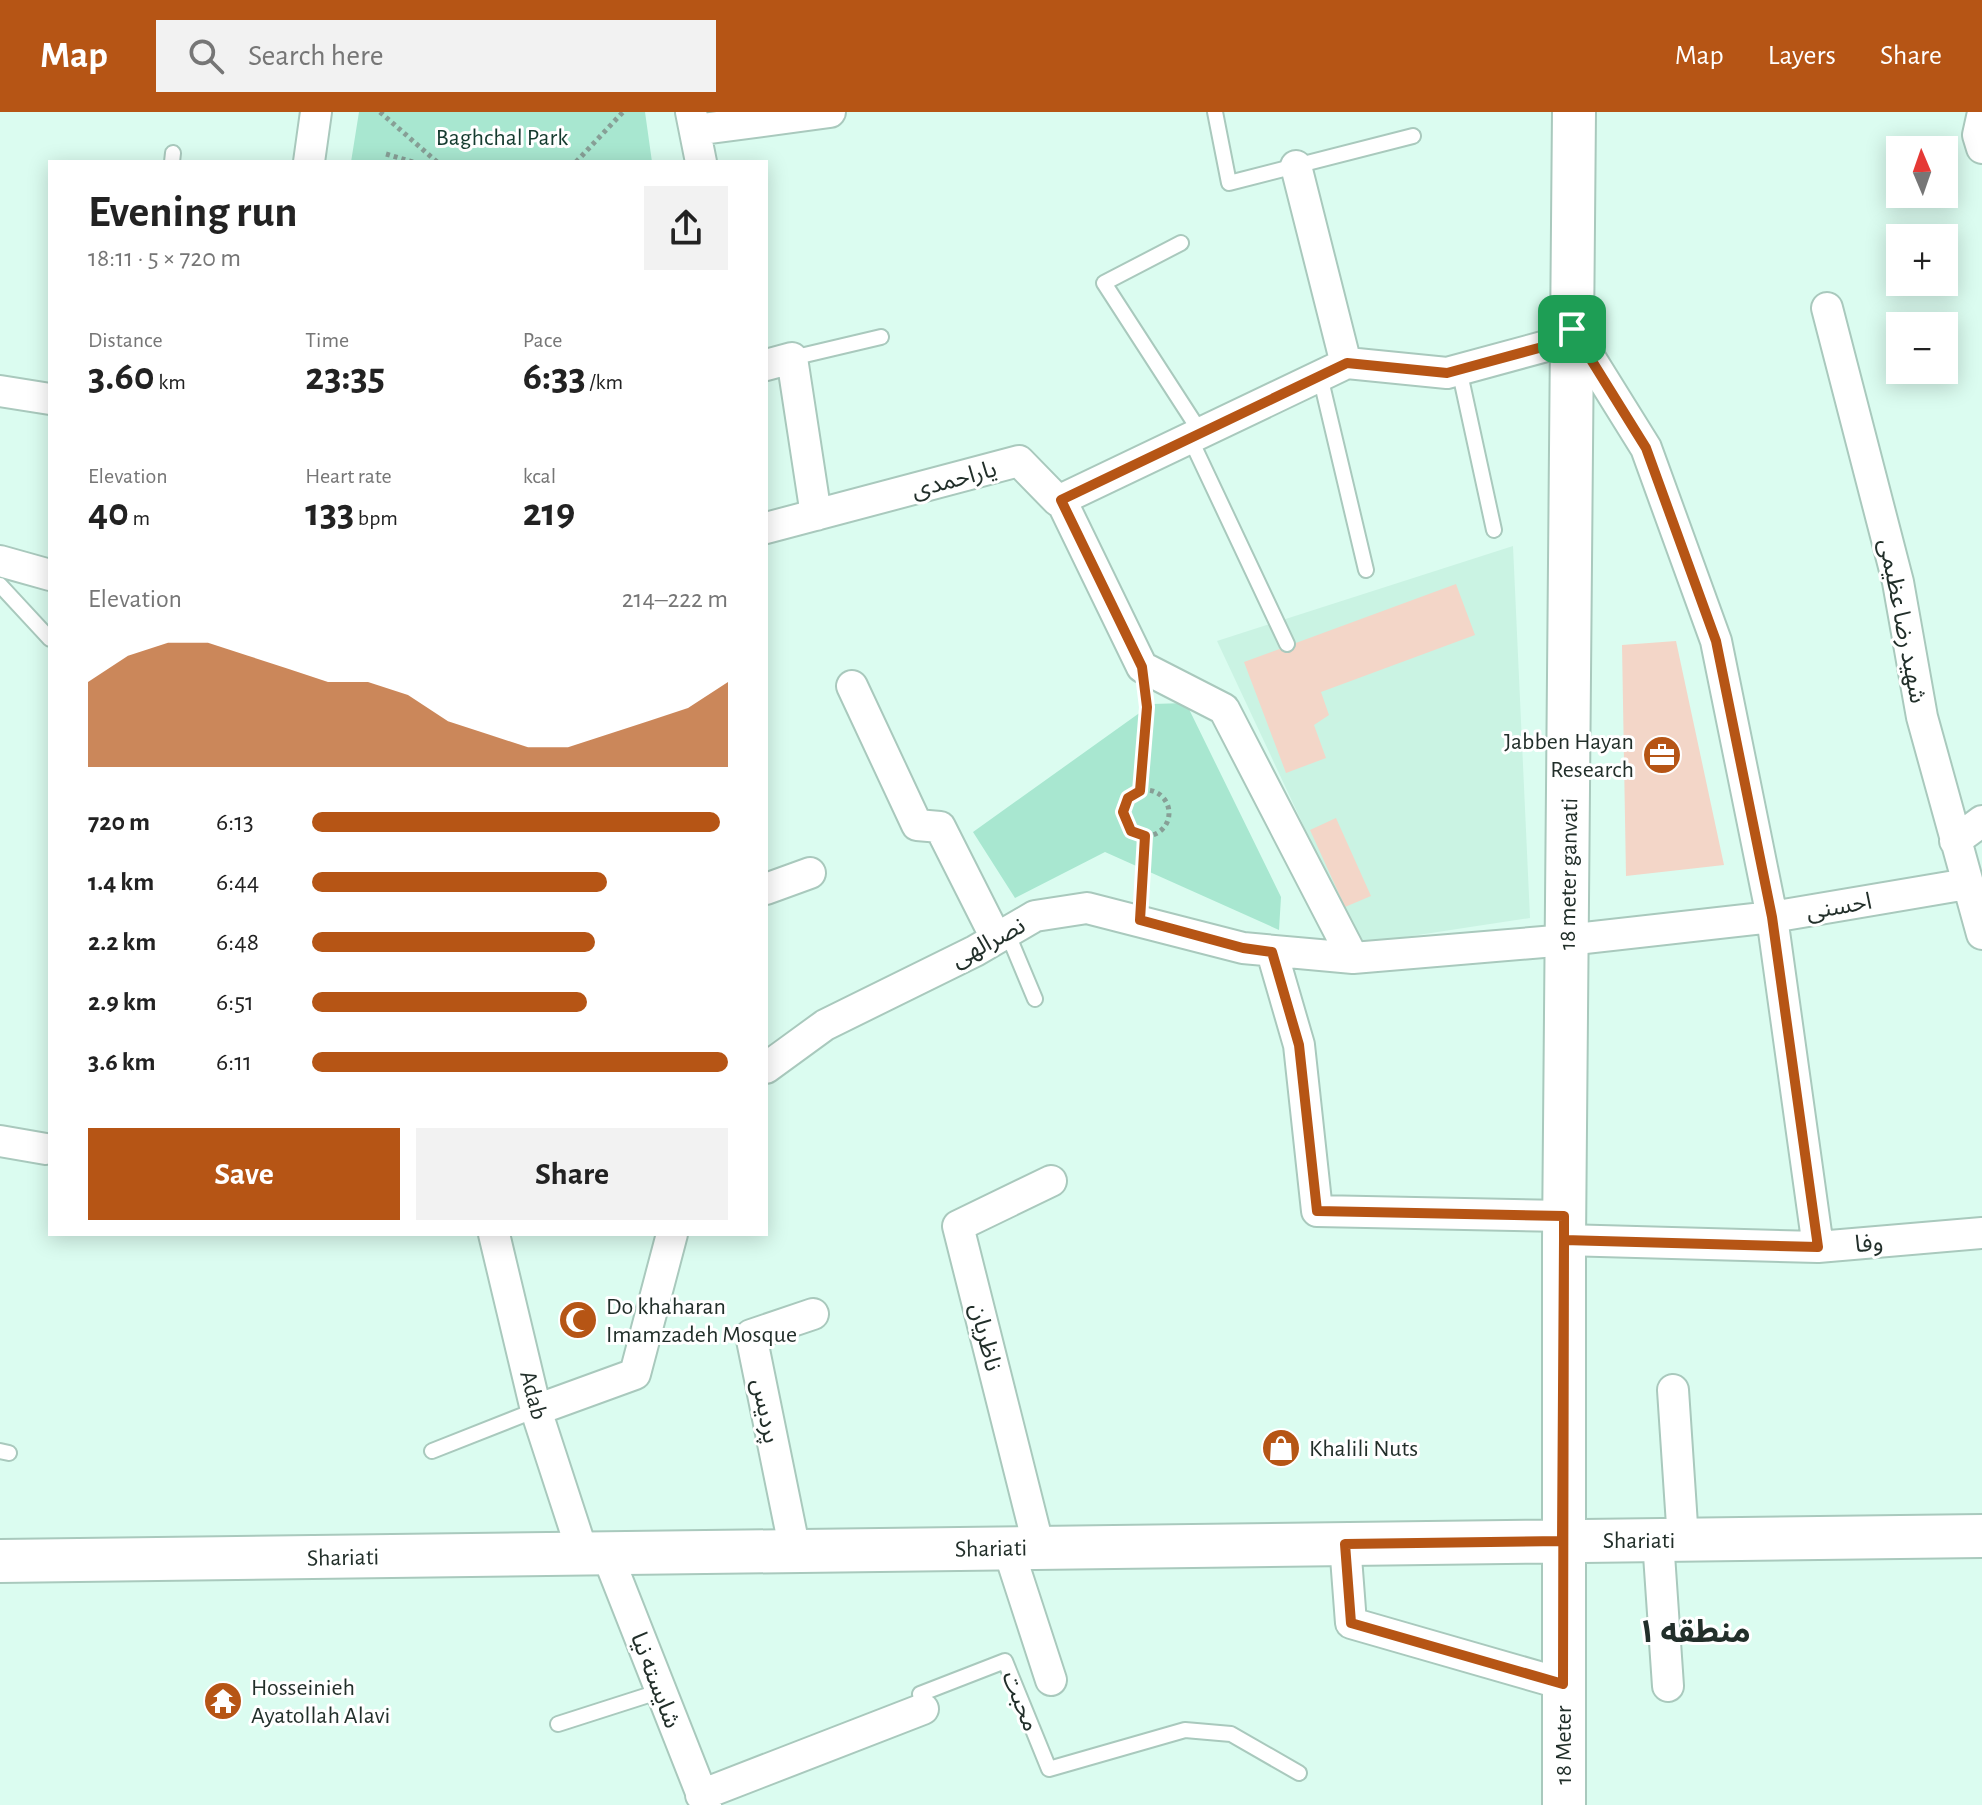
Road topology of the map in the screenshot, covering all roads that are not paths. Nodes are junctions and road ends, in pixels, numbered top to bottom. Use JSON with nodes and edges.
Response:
{"nodes":[{"id":1,"x":316,"y":112,"type":"edge"},
{"id":2,"x":830,"y":112,"type":"edge"},
{"id":3,"x":1215,"y":112,"type":"edge"},
{"id":4,"x":1572,"y":115,"type":"edge"},
{"id":5,"x":1982,"y":117,"type":"edge"},
{"id":6,"x":693,"y":121,"type":"edge"},
{"id":7,"x":1413,"y":136,"type":"dead end"},
{"id":8,"x":1982,"y":148,"type":"edge"},
{"id":9,"x":309,"y":160,"type":"edge"},
{"id":10,"x":701,"y":160,"type":"edge"},
{"id":11,"x":1296,"y":166,"type":"junction"},
{"id":12,"x":1181,"y":243,"type":"dead end"},
{"id":13,"x":1827,"y":308,"type":"dead end"},
{"id":14,"x":1572,"y":334,"type":"junction"},
{"id":15,"x":881,"y":337,"type":"dead end"},
{"id":16,"x":779,"y":362,"type":"edge"},
{"id":17,"x":1459,"y":369,"type":"junction"},
{"id":18,"x":1333,"y":370,"type":"junction"},
{"id":19,"x":0,"y":391,"type":"edge"},
{"id":20,"x":48,"y":399,"type":"edge"},
{"id":21,"x":1196,"y":436,"type":"junction"},
{"id":22,"x":1061,"y":500,"type":"junction"},
{"id":23,"x":816,"y":515,"type":"junction"},
{"id":24,"x":768,"y":527,"type":"edge"},
{"id":25,"x":1494,"y":530,"type":"dead end"},
{"id":26,"x":0,"y":561,"type":"edge"},
{"id":27,"x":1366,"y":570,"type":"dead end"},
{"id":28,"x":48,"y":574,"type":"edge"},
{"id":29,"x":0,"y":585,"type":"edge"},
{"id":30,"x":48,"y":637,"type":"edge"},
{"id":31,"x":1287,"y":644,"type":"dead end"},
{"id":32,"x":852,"y":686,"type":"dead end"},
{"id":33,"x":1982,"y":821,"type":"edge"},
{"id":34,"x":1955,"y":841,"type":"junction"},
{"id":35,"x":810,"y":873,"type":"dead end"},
{"id":36,"x":1967,"y":884,"type":"junction"},
{"id":37,"x":768,"y":888,"type":"edge"},
{"id":38,"x":1772,"y":917,"type":"junction"},
{"id":39,"x":1982,"y":934,"type":"edge"},
{"id":40,"x":1002,"y":935,"type":"junction"},
{"id":41,"x":1567,"y":940,"type":"junction"},
{"id":42,"x":1272,"y":952,"type":"junction"},
{"id":43,"x":1353,"y":958,"type":"junction"},
{"id":44,"x":1035,"y":999,"type":"dead end"},
{"id":45,"x":768,"y":1067,"type":"edge"},
{"id":46,"x":0,"y":1141,"type":"edge"},
{"id":47,"x":46,"y":1149,"type":"dead end"},
{"id":48,"x":1051,"y":1181,"type":"dead end"},
{"id":49,"x":1564,"y":1228,"type":"junction"},
{"id":50,"x":1982,"y":1233,"type":"edge"},
{"id":51,"x":494,"y":1236,"type":"edge"},
{"id":52,"x":671,"y":1236,"type":"edge"},
{"id":53,"x":1818,"y":1247,"type":"junction"},
{"id":54,"x":813,"y":1314,"type":"dead end"},
{"id":55,"x":1673,"y":1390,"type":"dead end"},
{"id":56,"x":536,"y":1410,"type":"junction"},
{"id":57,"x":432,"y":1451,"type":"dead end"},
{"id":58,"x":1982,"y":1536,"type":"edge"},
{"id":59,"x":1670,"y":1540,"type":"junction"},
{"id":60,"x":1562,"y":1541,"type":"junction"},
{"id":61,"x":1345,"y":1544,"type":"junction"},
{"id":62,"x":1024,"y":1548,"type":"junction"},
{"id":63,"x":795,"y":1551,"type":"junction"},
{"id":64,"x":595,"y":1554,"type":"junction"},
{"id":65,"x":0,"y":1561,"type":"edge"},
{"id":66,"x":1051,"y":1680,"type":"dead end"},
{"id":67,"x":1563,"y":1684,"type":"junction"},
{"id":68,"x":1668,"y":1686,"type":"dead end"},
{"id":69,"x":661,"y":1691,"type":"junction"},
{"id":70,"x":923,"y":1709,"type":"joint"},
{"id":71,"x":558,"y":1724,"type":"dead end"},
{"id":72,"x":1299,"y":1773,"type":"dead end"},
{"id":73,"x":704,"y":1800,"type":"edge"},
{"id":74,"x":1564,"y":1805,"type":"edge"}],
"edges":[{"from":1,"to":9,"type":"street"},
{"from":2,"to":6,"type":"street"},
{"from":3,"to":11,"type":"lane"},
{"from":4,"to":14,"type":"street","name":"18 meter ganvati"},
{"from":5,"to":8,"type":"street"},
{"from":6,"to":10,"type":"street"},
{"from":7,"to":11,"type":"lane"},
{"from":11,"to":18,"type":"street"},
{"from":12,"to":21,"type":"lane"},
{"from":13,"to":34,"type":"street","name":"شهید رضا عظیمی"},
{"from":14,"to":17,"type":"street"},
{"from":14,"to":38,"type":"street"},
{"from":14,"to":41,"type":"street","name":"18 meter ganvati"},
{"from":15,"to":16,"type":"lane"},
{"from":16,"to":23,"type":"street"},
{"from":17,"to":18,"type":"street"},
{"from":17,"to":25,"type":"lane"},
{"from":18,"to":21,"type":"street"},
{"from":18,"to":27,"type":"lane"},
{"from":19,"to":20,"type":"street"},
{"from":21,"to":22,"type":"street"},
{"from":21,"to":31,"type":"lane"},
{"from":22,"to":23,"type":"street","name":"یاراحمدی"},
{"from":22,"to":43,"type":"street"},
{"from":23,"to":24,"type":"street","name":"یاراحمدی"},
{"from":26,"to":28,"type":"street"},
{"from":29,"to":30,"type":"lane"},
{"from":32,"to":40,"type":"street"},
{"from":33,"to":34,"type":"street"},
{"from":34,"to":36,"type":"street","name":"شهید رضا عظیمی"},
{"from":35,"to":37,"type":"street"},
{"from":36,"to":38,"type":"street","name":"احسنی"},
{"from":36,"to":39,"type":"street","name":"شهید رضا عظیمی"},
{"from":38,"to":41,"type":"street","name":"احسنی"},
{"from":38,"to":53,"type":"street"},
{"from":40,"to":42,"type":"street","name":"نصرالهی"},
{"from":40,"to":44,"type":"lane"},
{"from":40,"to":45,"type":"street","name":"نصرالهی"},
{"from":41,"to":43,"type":"street","name":"نصرالهی"},
{"from":41,"to":49,"type":"street","name":"18 meter ganvati"},
{"from":42,"to":43,"type":"street","name":"نصرالهی"},
{"from":42,"to":49,"type":"street","name":"وفا"},
{"from":46,"to":47,"type":"street"},
{"from":48,"to":62,"type":"street","name":"ناظریان"},
{"from":49,"to":53,"type":"street","name":"وفا"},
{"from":49,"to":60,"type":"street","name":"18 meter ganvati"},
{"from":50,"to":53,"type":"street","name":"وفا"},
{"from":51,"to":56,"type":"street","name":"Adab"},
{"from":52,"to":56,"type":"street"},
{"from":54,"to":63,"type":"street","name":"پردیس"},
{"from":55,"to":59,"type":"street"},
{"from":56,"to":57,"type":"lane"},
{"from":56,"to":64,"type":"street","name":"Adab"},
{"from":58,"to":59,"type":"street","name":"Shariati"},
{"from":59,"to":60,"type":"street","name":"Shariati"},
{"from":59,"to":68,"type":"street"},
{"from":60,"to":61,"type":"street","name":"Shariati"},
{"from":60,"to":67,"type":"street","name":"18 Meter"},
{"from":61,"to":62,"type":"street","name":"Shariati"},
{"from":61,"to":67,"type":"street"},
{"from":62,"to":63,"type":"street","name":"Shariati"},
{"from":62,"to":66,"type":"street","name":"محبت"},
{"from":63,"to":64,"type":"street","name":"Shariati"},
{"from":64,"to":65,"type":"street","name":"Shariati"},
{"from":64,"to":69,"type":"street","name":"شایسته نیا"},
{"from":67,"to":74,"type":"street","name":"18 Meter"},
{"from":69,"to":71,"type":"lane"},
{"from":69,"to":73,"type":"street","name":"شایسته نیا"},
{"from":70,"to":72,"type":"lane","name":"محبت"},
{"from":70,"to":73,"type":"street","name":"محبت"}]}
